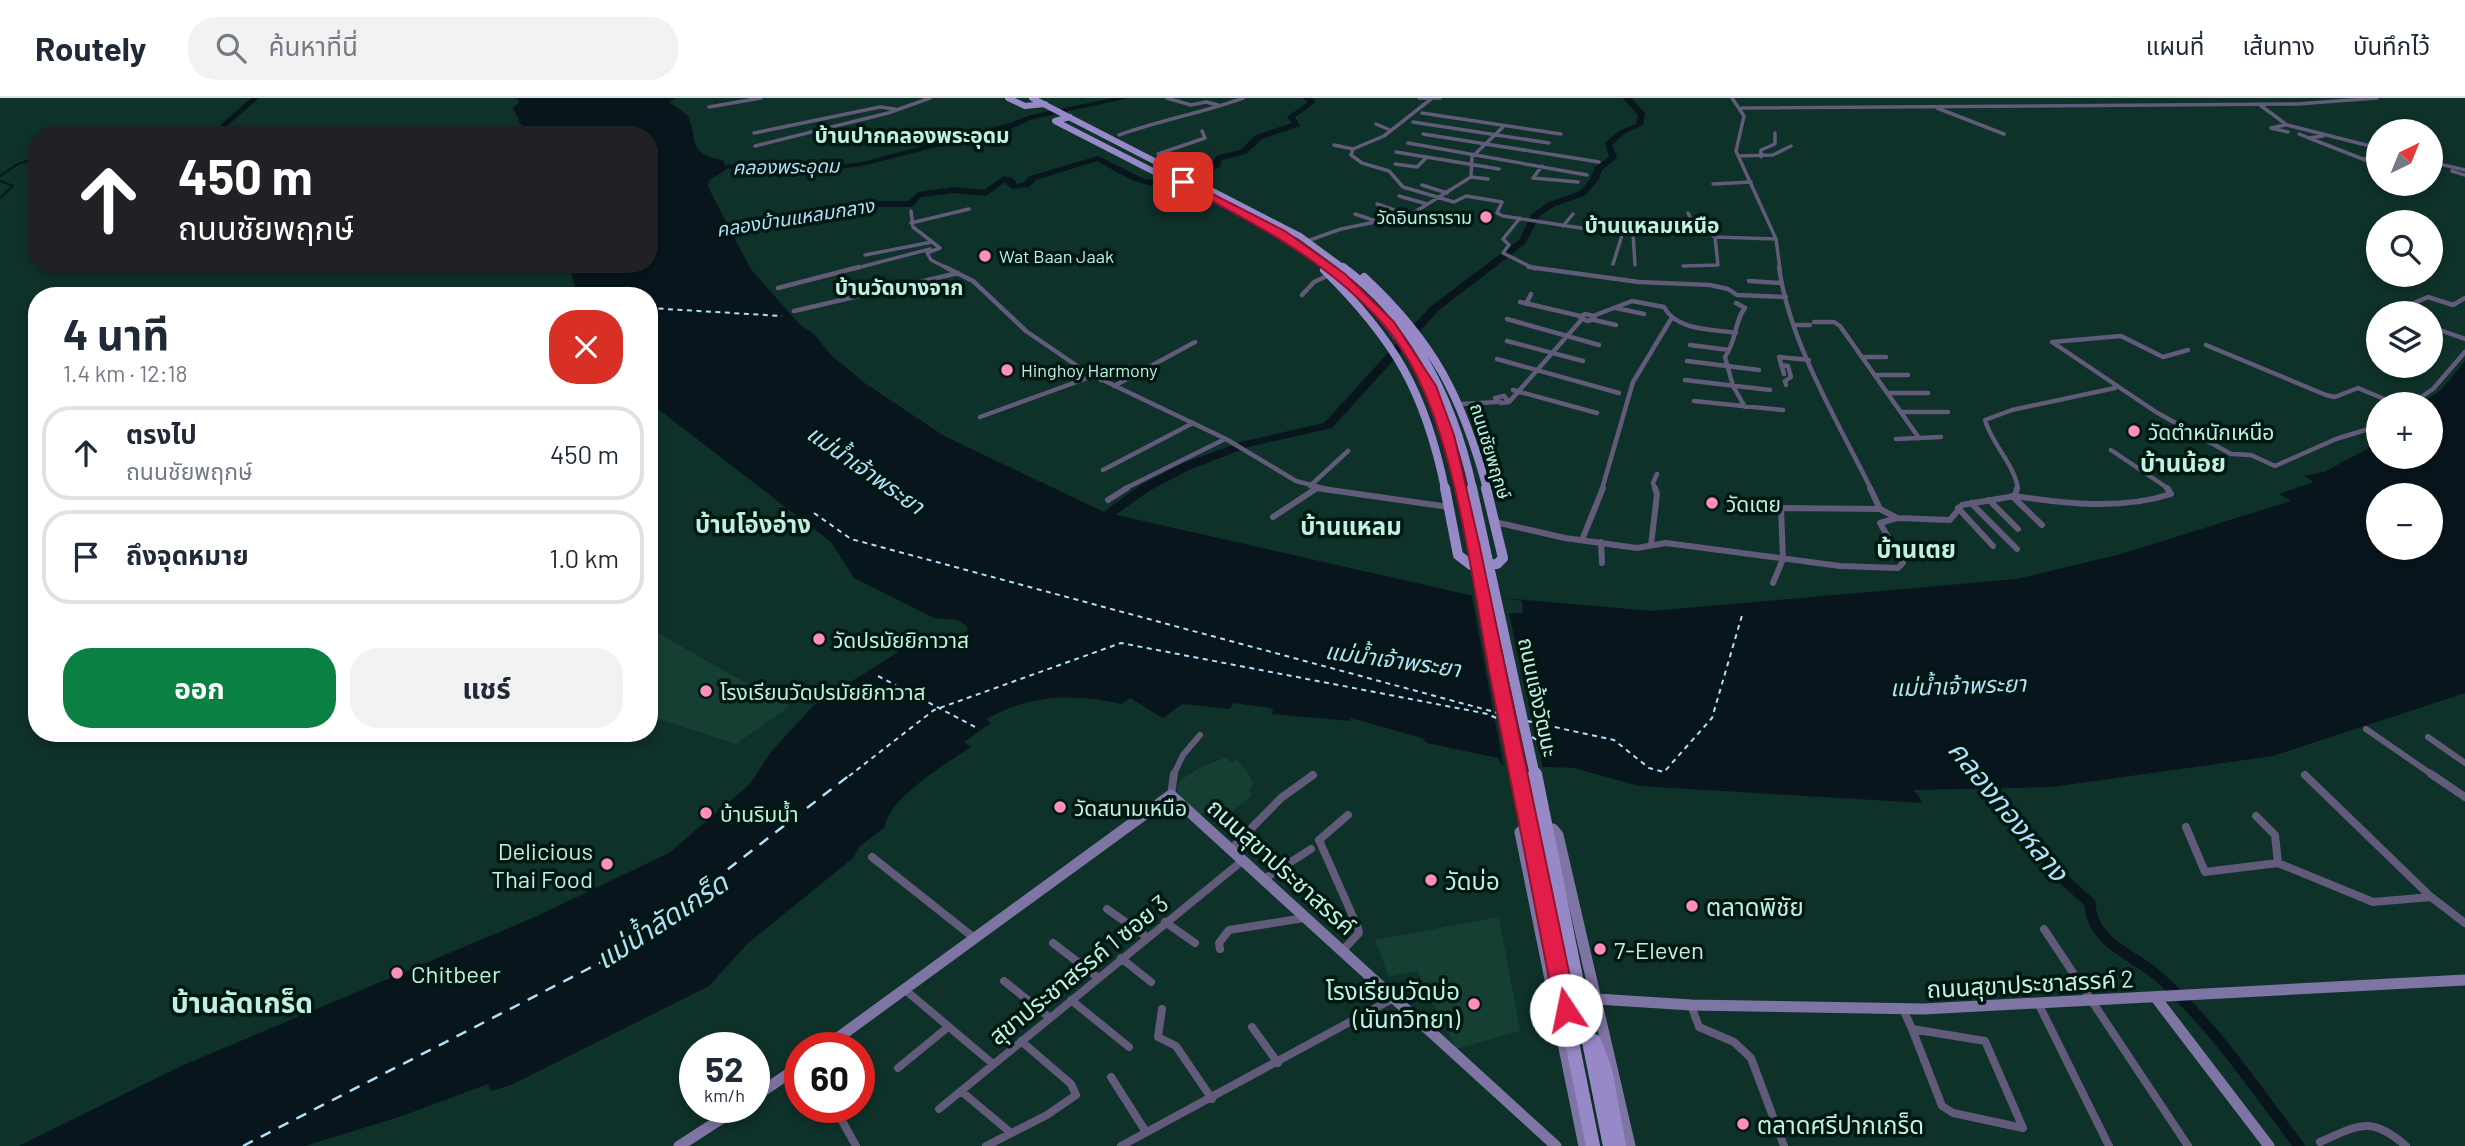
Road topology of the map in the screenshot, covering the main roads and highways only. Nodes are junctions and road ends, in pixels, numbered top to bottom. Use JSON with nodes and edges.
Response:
{"nodes":[{"id":1,"x":1008,"y":98,"type":"edge"},
{"id":2,"x":1021,"y":98,"type":"edge"},
{"id":3,"x":1032,"y":98,"type":"edge"},
{"id":4,"x":1045,"y":98,"type":"edge"},
{"id":5,"x":1230,"y":198,"type":"junction"},
{"id":6,"x":1221,"y":201,"type":"junction"},
{"id":7,"x":1298,"y":240,"type":"junction"},
{"id":8,"x":1471,"y":427,"type":"junction"},
{"id":9,"x":1433,"y":431,"type":"junction"},
{"id":10,"x":1478,"y":576,"type":"joint"},
{"id":11,"x":1491,"y":577,"type":"joint"},
{"id":12,"x":1582,"y":1005,"type":"junction"},
{"id":13,"x":1593,"y":1146,"type":"edge"},
{"id":14,"x":1610,"y":1146,"type":"edge"},
{"id":15,"x":1619,"y":1146,"type":"edge"}],
"edges":[{"from":1,"to":4,"type":"main road"},
{"from":2,"to":6,"type":"main road","name":"ถนนชัยพฤกษ์"},
{"from":3,"to":5,"type":"main road","name":"ถนนชัยพฤกษ์"},
{"from":5,"to":6,"type":"main road"},
{"from":5,"to":7,"type":"main road","name":"ถนนชัยพฤกษ์"},
{"from":6,"to":7,"type":"main road","name":"ถนนชัยพฤกษ์"},
{"from":7,"to":8,"type":"main road","name":"ถนนชัยพฤกษ์"},
{"from":7,"to":9,"type":"main road","name":"ถนนชัยพฤกษ์"},
{"from":7,"to":10,"type":"main road","name":"ถนนชัยพฤกษ์"},
{"from":7,"to":11,"type":"main road","name":"ถนนชัยพฤกษ์"},
{"from":8,"to":9,"type":"main road"},
{"from":8,"to":9,"type":"main road","name":"ถนนชัยพฤกษ์"},
{"from":10,"to":13,"type":"main road","name":"ถนนแจ้งวัฒนะ"},
{"from":11,"to":12,"type":"main road","name":"ถนนแจ้งวัฒนะ"},
{"from":12,"to":14,"type":"main road","name":"ถนนแจ้งวัฒนะ"},
{"from":12,"to":15,"type":"main road"}]}
